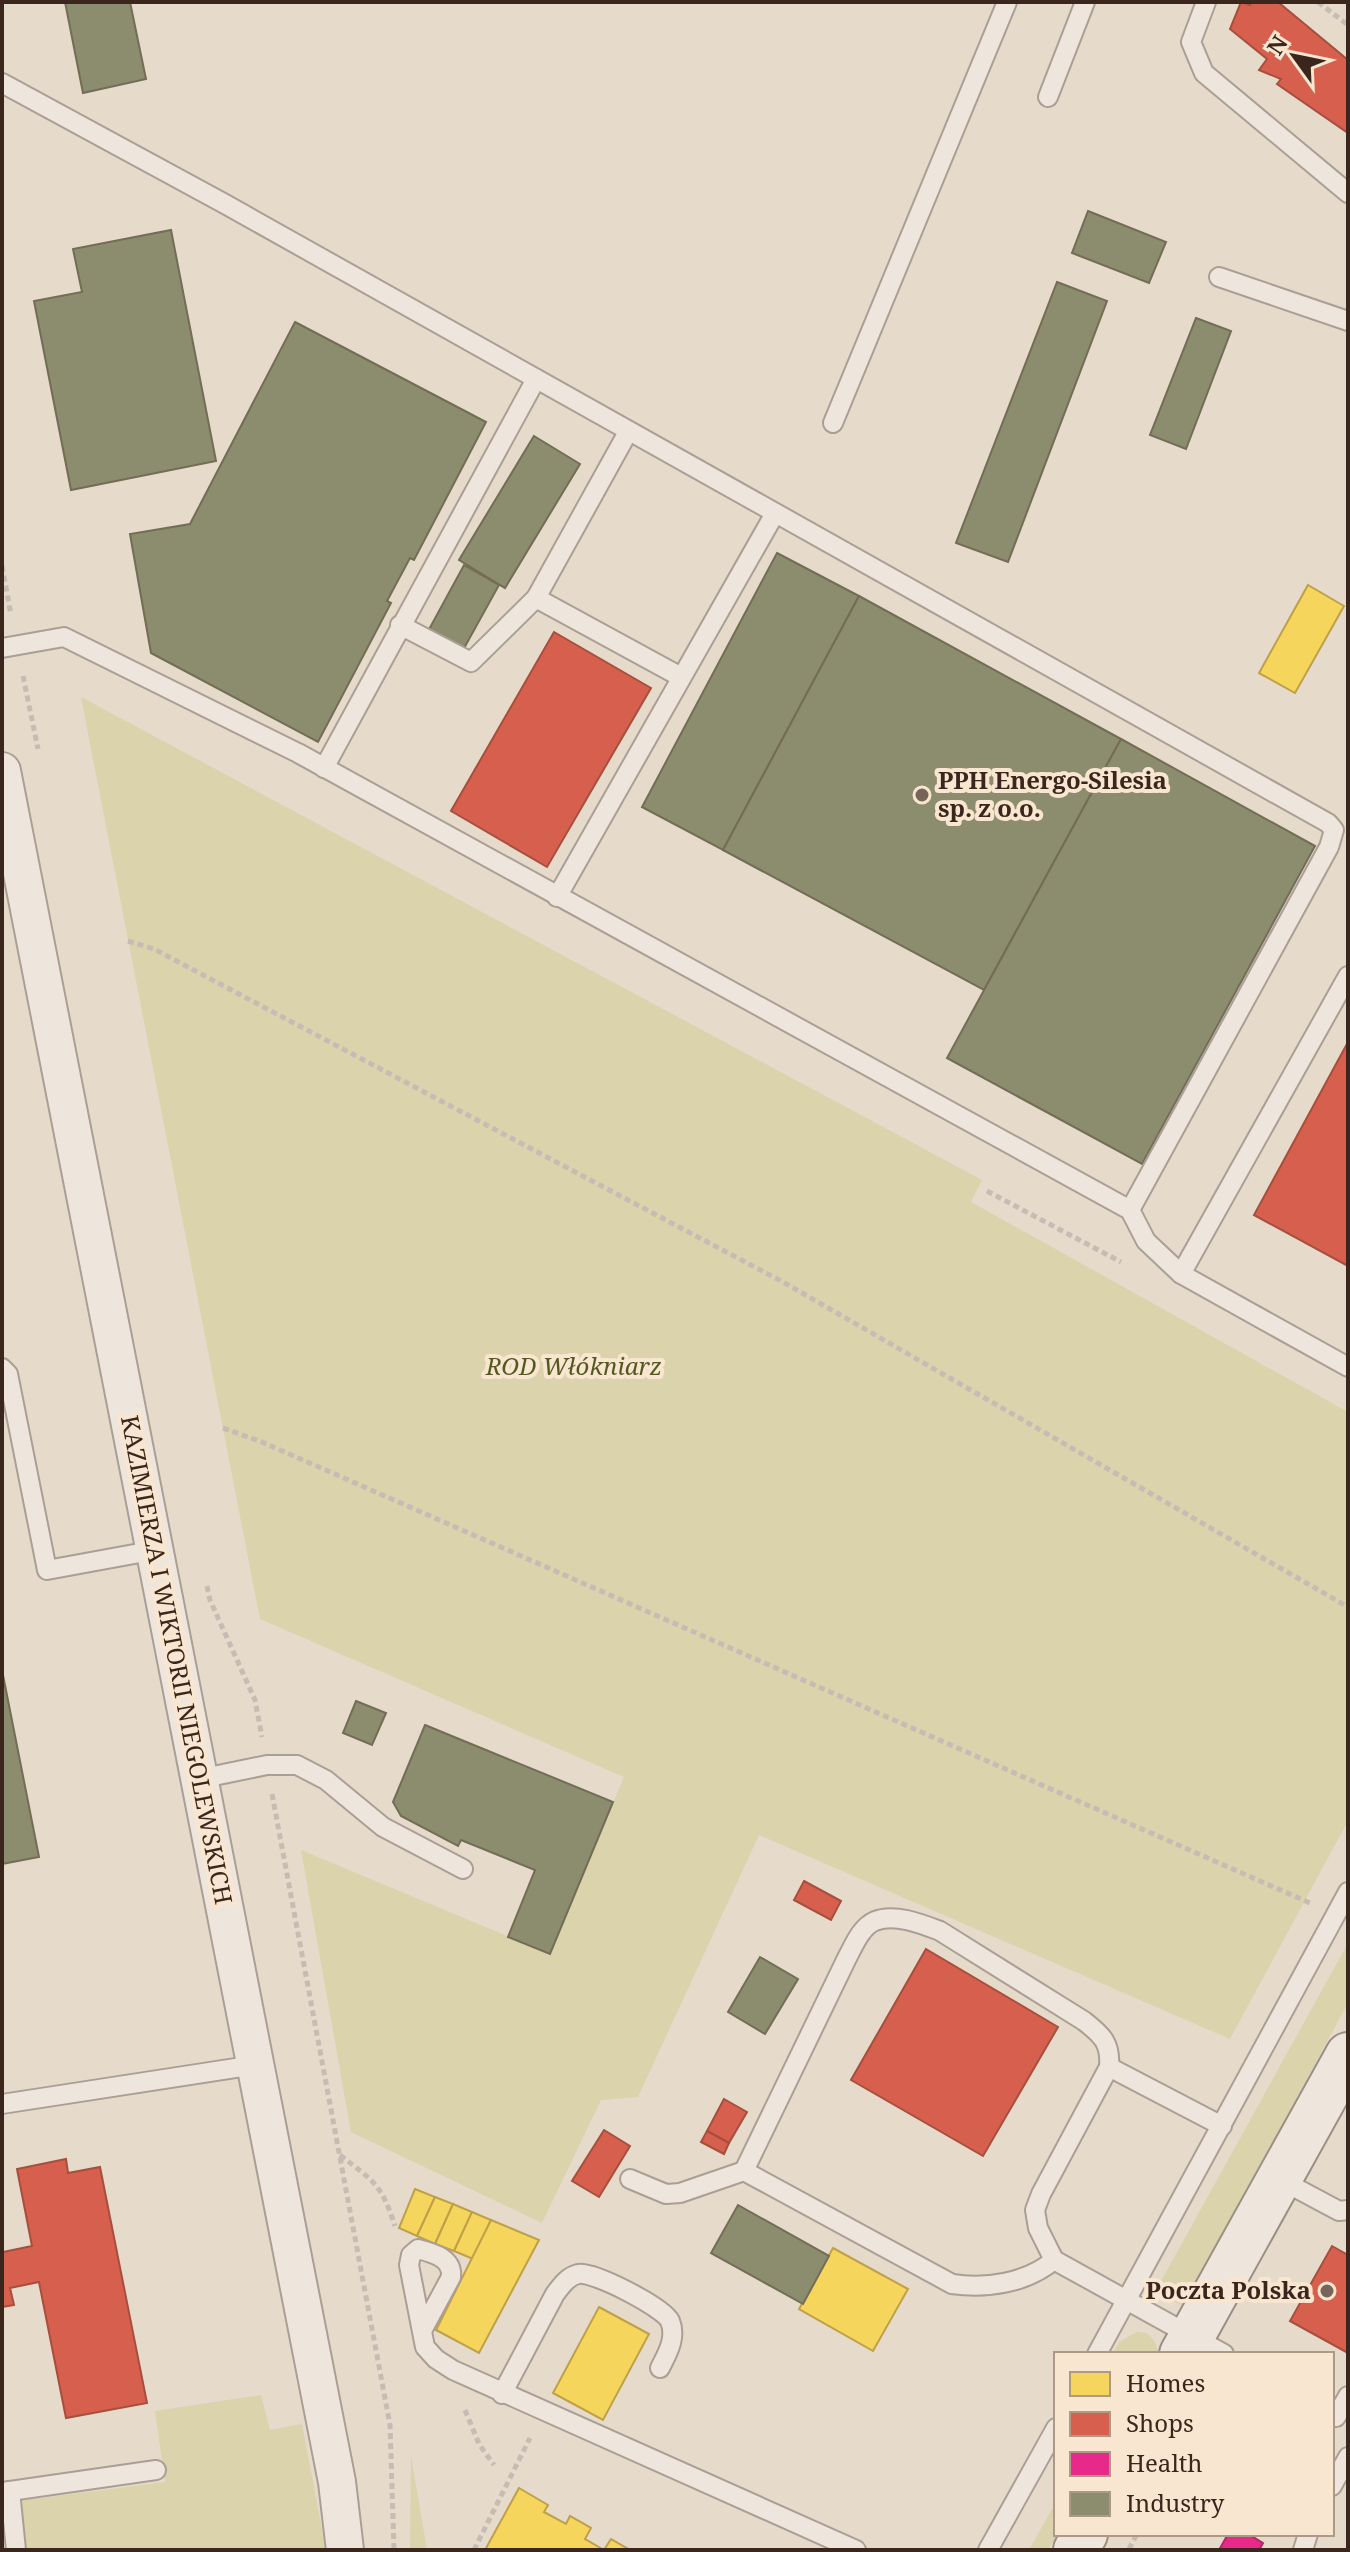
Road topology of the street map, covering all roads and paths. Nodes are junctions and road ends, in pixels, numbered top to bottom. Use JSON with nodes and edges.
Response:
{"nodes":[{"id":1,"x":1007,"y":2,"type":"edge"},
{"id":2,"x":1085,"y":2,"type":"edge"},
{"id":3,"x":1206,"y":2,"type":"edge"},
{"id":4,"x":1318,"y":2,"type":"edge"},
{"id":5,"x":1348,"y":25,"type":"edge"},
{"id":6,"x":2,"y":83,"type":"edge"},
{"id":7,"x":1048,"y":97,"type":"dead end"},
{"id":8,"x":1348,"y":193,"type":"edge"},
{"id":9,"x":1219,"y":277,"type":"dead end"},
{"id":10,"x":1348,"y":321,"type":"edge"},
{"id":11,"x":536,"y":379,"type":"junction"},
{"id":12,"x":833,"y":423,"type":"dead end"},
{"id":13,"x":628,"y":432,"type":"junction"},
{"id":14,"x":774,"y":515,"type":"junction"},
{"id":15,"x":2,"y":566,"type":"edge"},
{"id":16,"x":536,"y":598,"type":"junction"},
{"id":17,"x":400,"y":625,"type":"junction"},
{"id":18,"x":9,"y":646,"type":"edge"},
{"id":19,"x":681,"y":677,"type":"junction"},
{"id":20,"x":39,"y":757,"type":"dead end"},
{"id":21,"x":324,"y":768,"type":"junction"},
{"id":22,"x":2,"y":771,"type":"edge"},
{"id":23,"x":557,"y":897,"type":"junction"},
{"id":24,"x":128,"y":941,"type":"dead end"},
{"id":25,"x":1348,"y":976,"type":"edge"},
{"id":26,"x":987,"y":1191,"type":"dead end"},
{"id":27,"x":1130,"y":1210,"type":"junction"},
{"id":28,"x":1181,"y":1274,"type":"junction"},
{"id":29,"x":1348,"y":1367,"type":"edge"},
{"id":30,"x":2,"y":1368,"type":"edge"},
{"id":31,"x":223,"y":1428,"type":"dead end"},
{"id":32,"x":156,"y":1550,"type":"junction"},
{"id":33,"x":204,"y":1574,"type":"dead end"},
{"id":34,"x":1348,"y":1607,"type":"edge"},
{"id":35,"x":267,"y":1765,"type":"junction"},
{"id":36,"x":199,"y":1779,"type":"junction"},
{"id":37,"x":463,"y":1869,"type":"dead end"},
{"id":38,"x":1348,"y":1892,"type":"edge"},
{"id":39,"x":1336,"y":1914,"type":"junction"},
{"id":40,"x":1348,"y":2055,"type":"edge"},
{"id":41,"x":255,"y":2065,"type":"junction"},
{"id":42,"x":1109,"y":2067,"type":"junction"},
{"id":43,"x":2,"y":2104,"type":"edge"},
{"id":44,"x":1222,"y":2126,"type":"junction"},
{"id":45,"x":340,"y":2155,"type":"junction"},
{"id":46,"x":744,"y":2171,"type":"junction"},
{"id":47,"x":630,"y":2179,"type":"dead end"},
{"id":48,"x":1279,"y":2179,"type":"junction"},
{"id":49,"x":1348,"y":2210,"type":"edge"},
{"id":50,"x":411,"y":2255,"type":"junction"},
{"id":51,"x":1054,"y":2260,"type":"junction"},
{"id":52,"x":1127,"y":2300,"type":"junction"},
{"id":53,"x":423,"y":2329,"type":"junction"},
{"id":54,"x":1199,"y":2348,"type":"edge"},
{"id":55,"x":1098,"y":2352,"type":"edge"},
{"id":56,"x":660,"y":2368,"type":"dead end"},
{"id":57,"x":453,"y":2370,"type":"junction"},
{"id":58,"x":502,"y":2394,"type":"junction"},
{"id":59,"x":1348,"y":2396,"type":"edge"},
{"id":60,"x":544,"y":2412,"type":"junction"},
{"id":61,"x":1339,"y":2418,"type":"edge"},
{"id":62,"x":1054,"y":2432,"type":"edge"},
{"id":63,"x":1348,"y":2457,"type":"edge"},
{"id":64,"x":494,"y":2465,"type":"dead end"},
{"id":65,"x":156,"y":2470,"type":"dead end"},
{"id":66,"x":1334,"y":2482,"type":"edge"},
{"id":67,"x":6,"y":2491,"type":"edge"},
{"id":68,"x":16,"y":2550,"type":"edge"},
{"id":69,"x":345,"y":2550,"type":"edge"},
{"id":70,"x":394,"y":2550,"type":"edge"},
{"id":71,"x":474,"y":2550,"type":"edge"},
{"id":72,"x":856,"y":2550,"type":"edge"},
{"id":73,"x":988,"y":2550,"type":"edge"}],
"edges":[{"from":1,"to":12,"type":"lane"},
{"from":2,"to":7,"type":"lane"},
{"from":3,"to":8,"type":"lane"},
{"from":4,"to":5,"type":"path"},
{"from":6,"to":11,"type":"lane"},
{"from":9,"to":10,"type":"lane"},
{"from":11,"to":13,"type":"lane"},
{"from":11,"to":17,"type":"lane"},
{"from":13,"to":14,"type":"lane"},
{"from":13,"to":16,"type":"lane"},
{"from":14,"to":19,"type":"lane"},
{"from":14,"to":27,"type":"lane"},
{"from":15,"to":18,"type":"path"},
{"from":16,"to":17,"type":"lane"},
{"from":16,"to":19,"type":"lane"},
{"from":17,"to":21,"type":"lane"},
{"from":18,"to":20,"type":"path"},
{"from":18,"to":21,"type":"lane"},
{"from":19,"to":23,"type":"lane"},
{"from":21,"to":23,"type":"lane"},
{"from":22,"to":32,"type":"street","name":"KAZIMIERZA I WIKTORII NIEGOLEWSKICH"},
{"from":23,"to":27,"type":"lane"},
{"from":24,"to":34,"type":"path"},
{"from":25,"to":28,"type":"lane"},
{"from":26,"to":28,"type":"path"},
{"from":27,"to":28,"type":"lane"},
{"from":28,"to":29,"type":"lane"},
{"from":30,"to":32,"type":"lane"},
{"from":31,"to":39,"type":"path"},
{"from":32,"to":36,"type":"street","name":"KAZIMIERZA I WIKTORII NIEGOLEWSKICH"},
{"from":33,"to":35,"type":"path"},
{"from":35,"to":36,"type":"lane"},
{"from":35,"to":37,"type":"lane"},
{"from":35,"to":45,"type":"path"},
{"from":36,"to":41,"type":"street","name":"KAZIMIERZA I WIKTORII NIEGOLEWSKICH"},
{"from":38,"to":39,"type":"lane"},
{"from":39,"to":44,"type":"lane"},
{"from":40,"to":48,"type":"main road"},
{"from":41,"to":43,"type":"lane"},
{"from":41,"to":69,"type":"street","name":"KAZIMIERZA I WIKTORII NIEGOLEWSKICH"},
{"from":42,"to":44,"type":"lane"},
{"from":42,"to":46,"type":"lane"},
{"from":42,"to":51,"type":"lane"},
{"from":44,"to":52,"type":"lane"},
{"from":45,"to":50,"type":"path"},
{"from":45,"to":70,"type":"path"},
{"from":46,"to":47,"type":"lane"},
{"from":46,"to":51,"type":"lane"},
{"from":48,"to":49,"type":"lane"},
{"from":48,"to":54,"type":"main road"},
{"from":50,"to":53,"type":"lane"},
{"from":50,"to":53,"type":"lane"},
{"from":51,"to":52,"type":"lane"},
{"from":52,"to":54,"type":"lane"},
{"from":52,"to":55,"type":"lane"},
{"from":53,"to":57,"type":"lane"},
{"from":56,"to":58,"type":"lane"},
{"from":57,"to":58,"type":"lane"},
{"from":57,"to":64,"type":"path"},
{"from":58,"to":60,"type":"lane"},
{"from":59,"to":61,"type":"lane"},
{"from":60,"to":71,"type":"path"},
{"from":60,"to":72,"type":"lane"},
{"from":62,"to":73,"type":"lane"},
{"from":63,"to":66,"type":"lane"},
{"from":65,"to":67,"type":"lane"},
{"from":67,"to":68,"type":"lane"}]}
